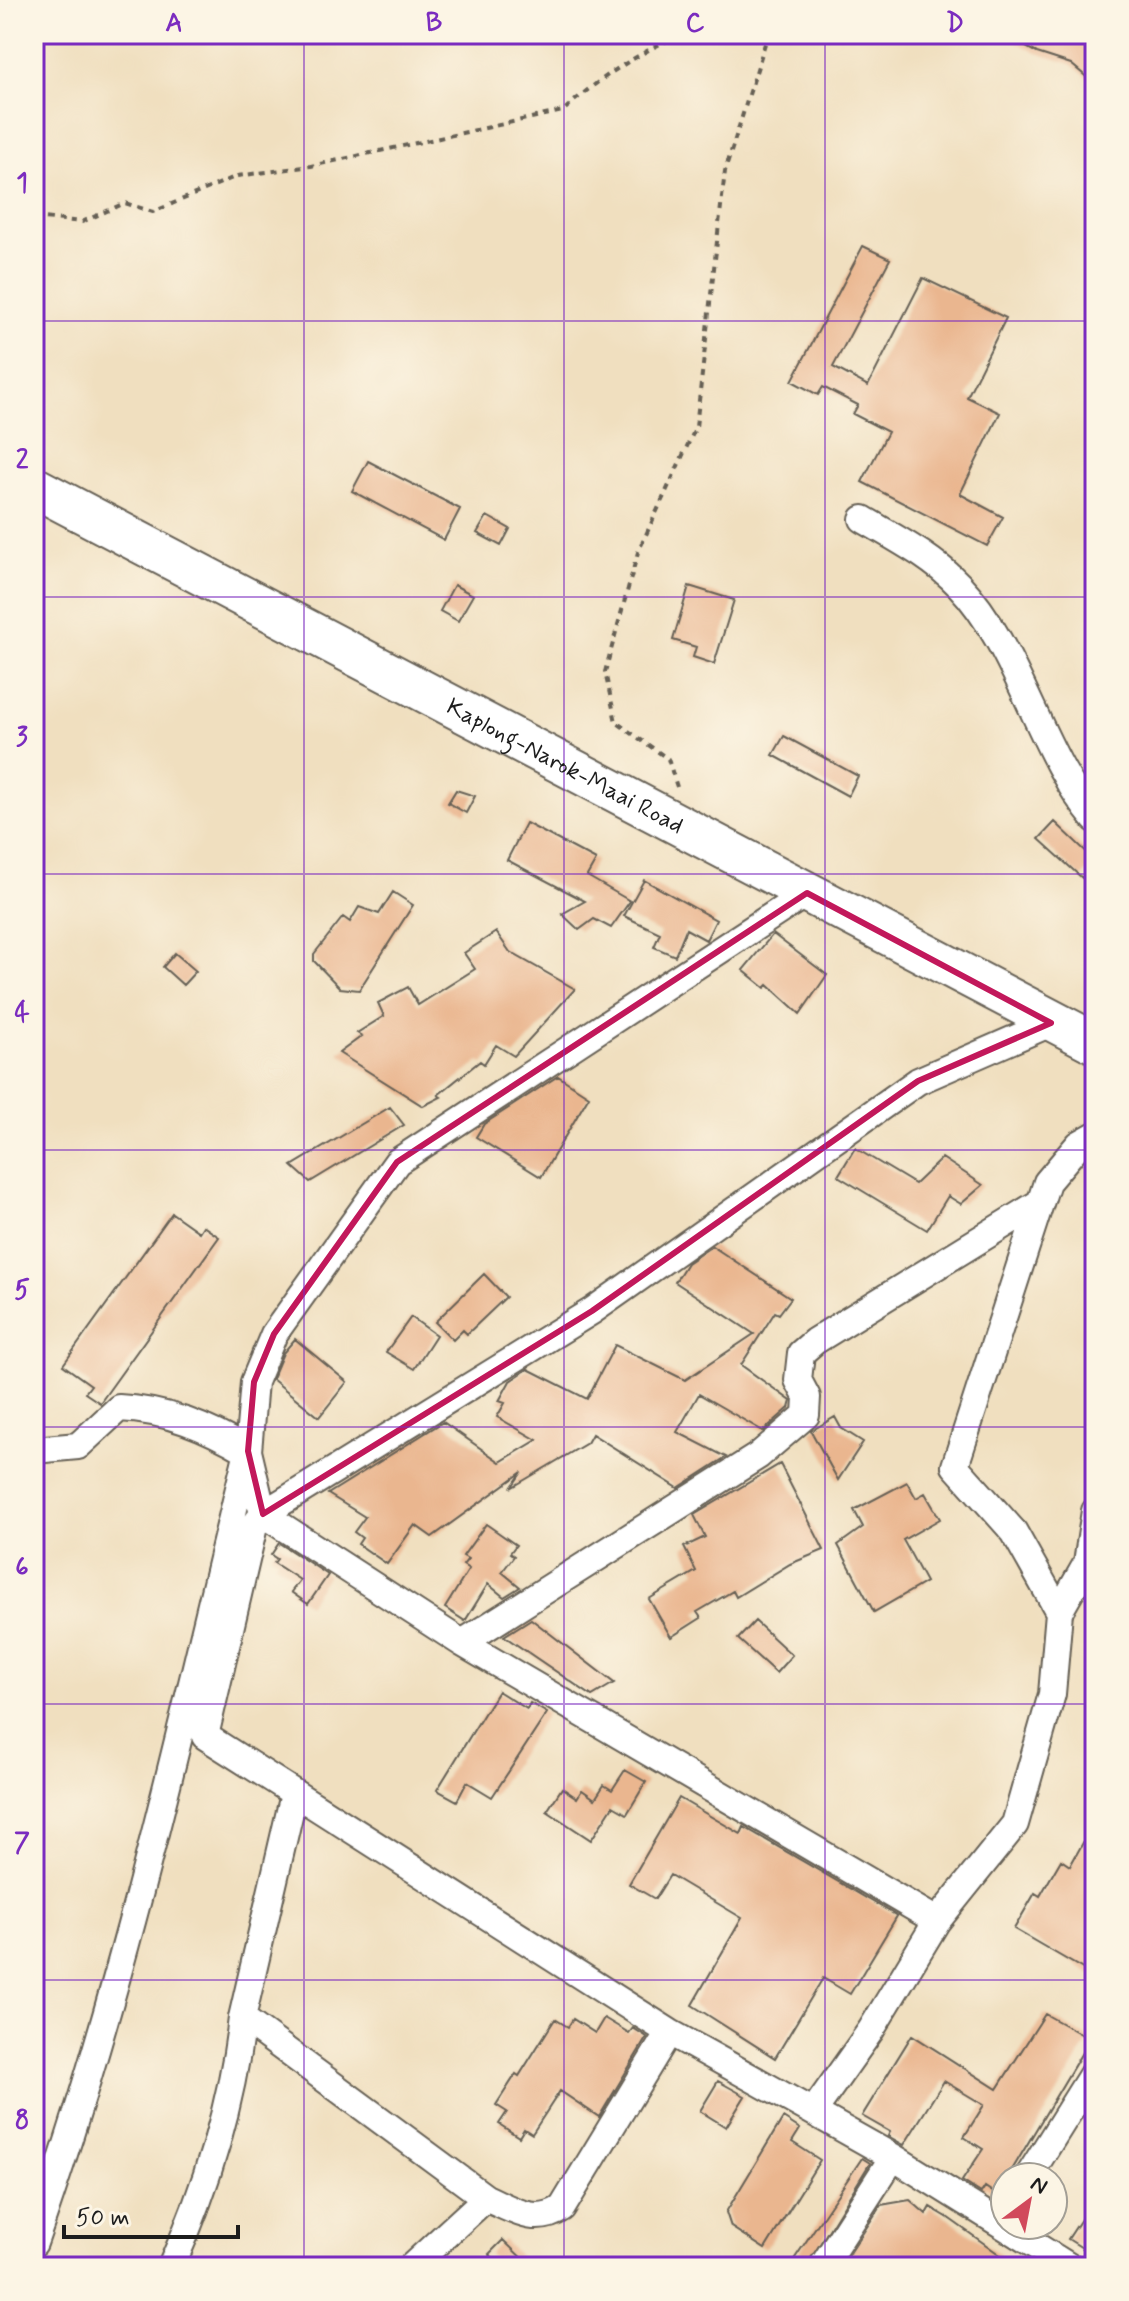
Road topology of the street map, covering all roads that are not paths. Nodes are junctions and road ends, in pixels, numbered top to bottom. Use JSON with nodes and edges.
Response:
{"nodes":[{"id":1,"x":34,"y":487,"type":"edge"},
{"id":2,"x":863,"y":519,"type":"dead end"},
{"id":3,"x":1095,"y":819,"type":"edge"},
{"id":4,"x":807,"y":893,"type":"junction"},
{"id":5,"x":1051,"y":1023,"type":"junction"},
{"id":6,"x":1095,"y":1043,"type":"edge"},
{"id":7,"x":1095,"y":1135,"type":"edge"},
{"id":8,"x":1039,"y":1203,"type":"junction"},
{"id":9,"x":34,"y":1450,"type":"edge"},
{"id":10,"x":248,"y":1451,"type":"junction"},
{"id":11,"x":1095,"y":1511,"type":"edge"},
{"id":12,"x":263,"y":1514,"type":"junction"},
{"id":13,"x":1059,"y":1612,"type":"junction"},
{"id":14,"x":462,"y":1643,"type":"junction"},
{"id":15,"x":294,"y":1794,"type":"junction"},
{"id":16,"x":937,"y":1921,"type":"junction"},
{"id":17,"x":242,"y":2018,"type":"junction"},
{"id":18,"x":669,"y":2032,"type":"junction"},
{"id":19,"x":1095,"y":2070,"type":"edge"},
{"id":20,"x":813,"y":2112,"type":"junction"},
{"id":21,"x":893,"y":2157,"type":"junction"},
{"id":22,"x":1038,"y":2161,"type":"edge"},
{"id":23,"x":486,"y":2198,"type":"junction"},
{"id":24,"x":989,"y":2210,"type":"edge"},
{"id":25,"x":1035,"y":2241,"type":"edge"},
{"id":26,"x":34,"y":2243,"type":"edge"},
{"id":27,"x":171,"y":2267,"type":"edge"},
{"id":28,"x":411,"y":2267,"type":"edge"},
{"id":29,"x":822,"y":2267,"type":"edge"},
{"id":30,"x":1070,"y":2267,"type":"edge"}],
"edges":[{"from":1,"to":4,"type":"highway","name":"Kaplong-Narok-Maai Road"},
{"from":2,"to":3,"type":"street"},
{"from":4,"to":5,"type":"highway","name":"Kaplong-Narok-Maai Road"},
{"from":4,"to":10,"type":"street"},
{"from":5,"to":6,"type":"highway","name":"Kaplong-Narok-Maai Road"},
{"from":5,"to":12,"type":"street"},
{"from":7,"to":8,"type":"street"},
{"from":8,"to":13,"type":"street"},
{"from":8,"to":14,"type":"street"},
{"from":9,"to":10,"type":"street"},
{"from":10,"to":12,"type":"street"},
{"from":10,"to":26,"type":"street"},
{"from":11,"to":13,"type":"street"},
{"from":12,"to":14,"type":"street"},
{"from":12,"to":15,"type":"street"},
{"from":13,"to":16,"type":"street"},
{"from":14,"to":16,"type":"street"},
{"from":15,"to":17,"type":"street"},
{"from":15,"to":18,"type":"street"},
{"from":16,"to":20,"type":"street"},
{"from":17,"to":23,"type":"street"},
{"from":17,"to":27,"type":"street"},
{"from":18,"to":20,"type":"street"},
{"from":18,"to":23,"type":"street"},
{"from":19,"to":22,"type":"street"},
{"from":20,"to":21,"type":"street"},
{"from":21,"to":24,"type":"street"},
{"from":21,"to":29,"type":"street"},
{"from":23,"to":28,"type":"street"},
{"from":25,"to":30,"type":"street"}]}
